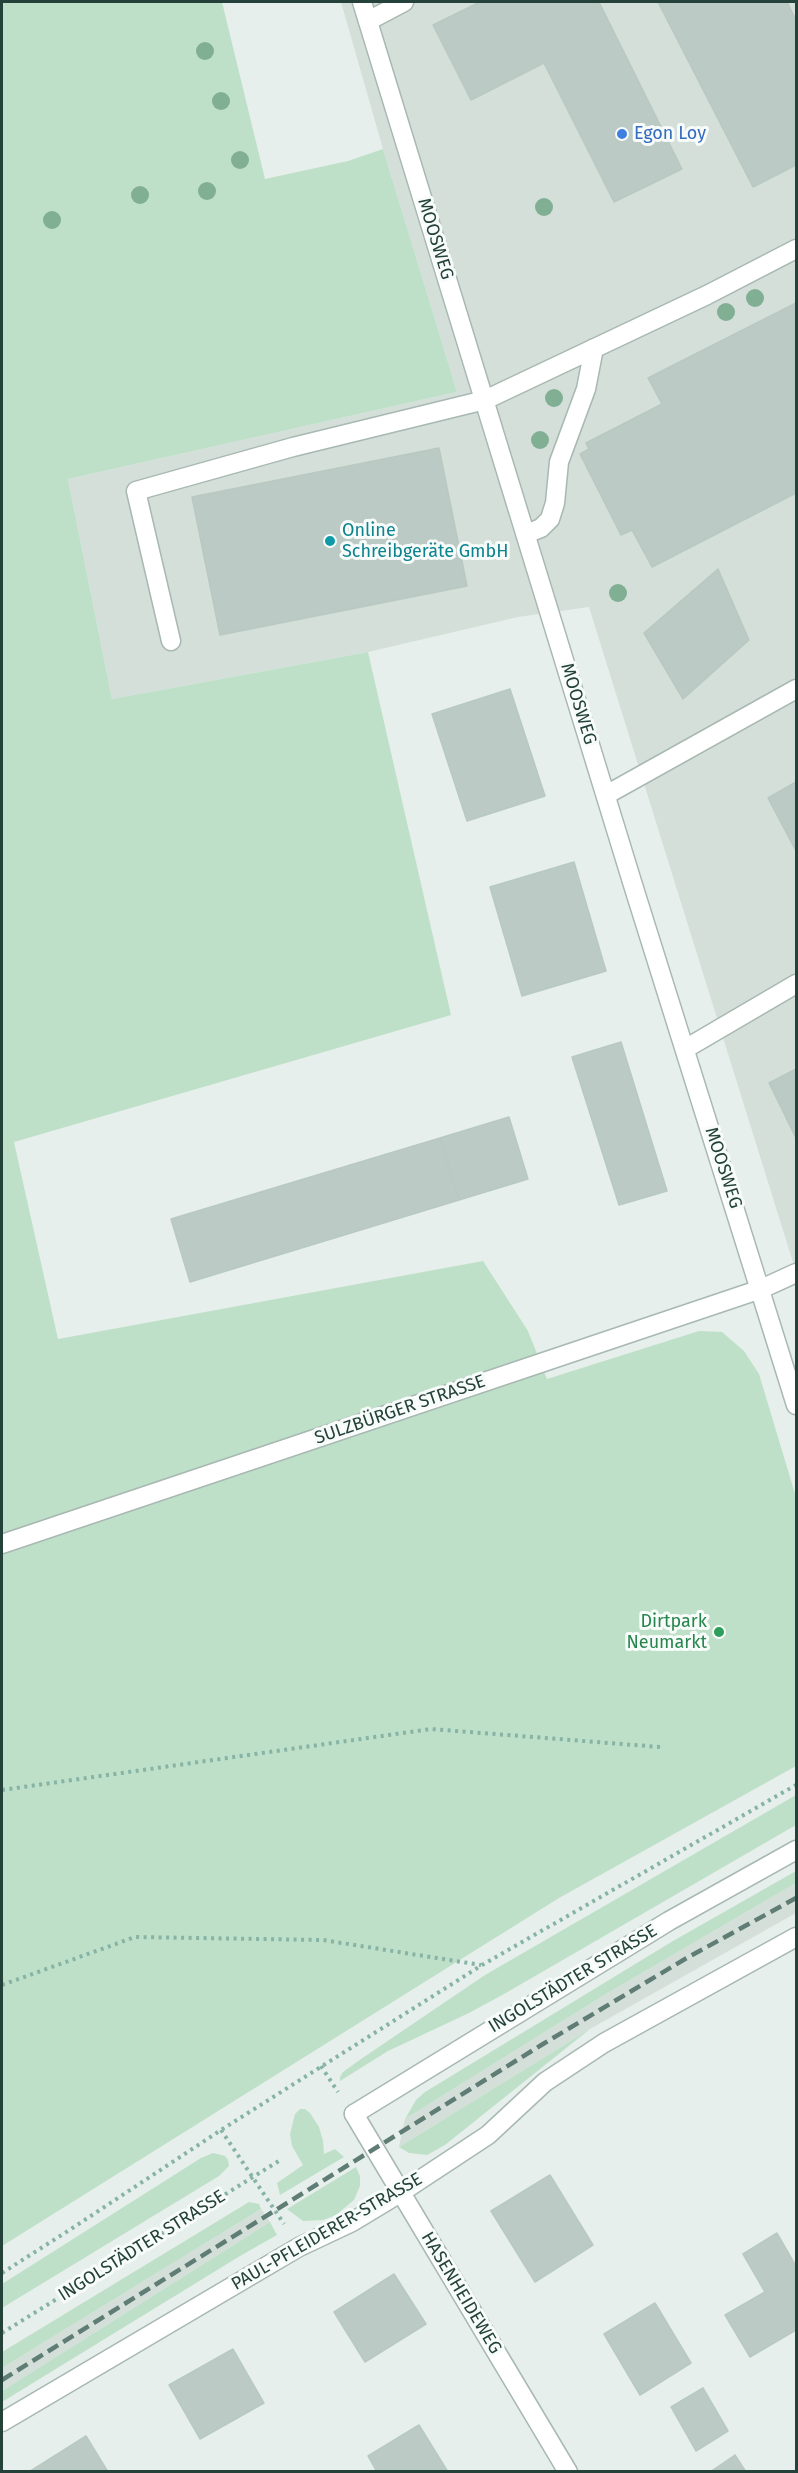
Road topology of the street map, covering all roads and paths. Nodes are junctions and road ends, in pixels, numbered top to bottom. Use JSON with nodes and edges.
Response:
{"nodes":[{"id":1,"x":362,"y":2,"type":"edge"},
{"id":2,"x":404,"y":2,"type":"edge"},
{"id":3,"x":368,"y":21,"type":"junction"},
{"id":4,"x":796,"y":249,"type":"edge"},
{"id":5,"x":594,"y":348,"type":"junction"},
{"id":6,"x":485,"y":400,"type":"junction"},
{"id":7,"x":526,"y":534,"type":"junction"},
{"id":8,"x":171,"y":641,"type":"dead end"},
{"id":9,"x":796,"y":689,"type":"edge"},
{"id":10,"x":606,"y":795,"type":"junction"},
{"id":11,"x":796,"y":984,"type":"edge"},
{"id":12,"x":685,"y":1049,"type":"junction"},
{"id":13,"x":796,"y":1273,"type":"edge"},
{"id":14,"x":761,"y":1289,"type":"junction"},
{"id":15,"x":796,"y":1405,"type":"edge"},
{"id":16,"x":2,"y":1544,"type":"edge"},
{"id":17,"x":660,"y":1748,"type":"dead end"},
{"id":18,"x":796,"y":1785,"type":"edge"},
{"id":19,"x":2,"y":1790,"type":"edge"},
{"id":20,"x":796,"y":1850,"type":"edge"},
{"id":21,"x":796,"y":1937,"type":"edge"},
{"id":22,"x":482,"y":1965,"type":"junction"},
{"id":23,"x":2,"y":1986,"type":"edge"},
{"id":24,"x":354,"y":2114,"type":"joint"},
{"id":25,"x":222,"y":2130,"type":"junction"},
{"id":26,"x":282,"y":2159,"type":"dead end"},
{"id":27,"x":253,"y":2177,"type":"junction"},
{"id":28,"x":400,"y":2193,"type":"junction"},
{"id":29,"x":299,"y":2247,"type":"junction"},
{"id":30,"x":2,"y":2272,"type":"edge"},
{"id":31,"x":2,"y":2333,"type":"edge"},
{"id":32,"x":2,"y":2422,"type":"edge"},
{"id":33,"x":568,"y":2472,"type":"edge"}],
"edges":[{"from":1,"to":3,"type":"street","name":"MOOSWEG"},
{"from":2,"to":3,"type":"street"},
{"from":3,"to":6,"type":"street","name":"MOOSWEG"},
{"from":4,"to":5,"type":"street"},
{"from":5,"to":6,"type":"street"},
{"from":5,"to":7,"type":"street"},
{"from":6,"to":7,"type":"street","name":"MOOSWEG"},
{"from":6,"to":8,"type":"street"},
{"from":7,"to":10,"type":"street","name":"MOOSWEG"},
{"from":9,"to":10,"type":"street"},
{"from":10,"to":12,"type":"street","name":"MOOSWEG"},
{"from":11,"to":12,"type":"street"},
{"from":12,"to":14,"type":"street","name":"MOOSWEG"},
{"from":13,"to":14,"type":"street","name":"SULZBÜRGER STRASSE"},
{"from":14,"to":15,"type":"street","name":"MOOSWEG"},
{"from":14,"to":16,"type":"street","name":"SULZBÜRGER STRASSE"},
{"from":17,"to":19,"type":"path"},
{"from":18,"to":22,"type":"path"},
{"from":20,"to":24,"type":"street","name":"INGOLSTÄDTER STRASSE"},
{"from":21,"to":28,"type":"street","name":"PAUL-PFLEIDERER-STRASSE"},
{"from":22,"to":23,"type":"path"},
{"from":22,"to":25,"type":"path"},
{"from":24,"to":28,"type":"street","name":"HASENHEIDEWEG"},
{"from":25,"to":27,"type":"path"},
{"from":25,"to":30,"type":"path"},
{"from":26,"to":27,"type":"path","name":"INGOLSTÄDTER STRASSE"},
{"from":27,"to":29,"type":"path"},
{"from":27,"to":31,"type":"path","name":"INGOLSTÄDTER STRASSE"},
{"from":28,"to":29,"type":"street","name":"PAUL-PFLEIDERER-STRASSE"},
{"from":28,"to":33,"type":"street","name":"HASENHEIDEWEG"},
{"from":29,"to":32,"type":"street","name":"PAUL-PFLEIDERER-STRASSE"}]}
